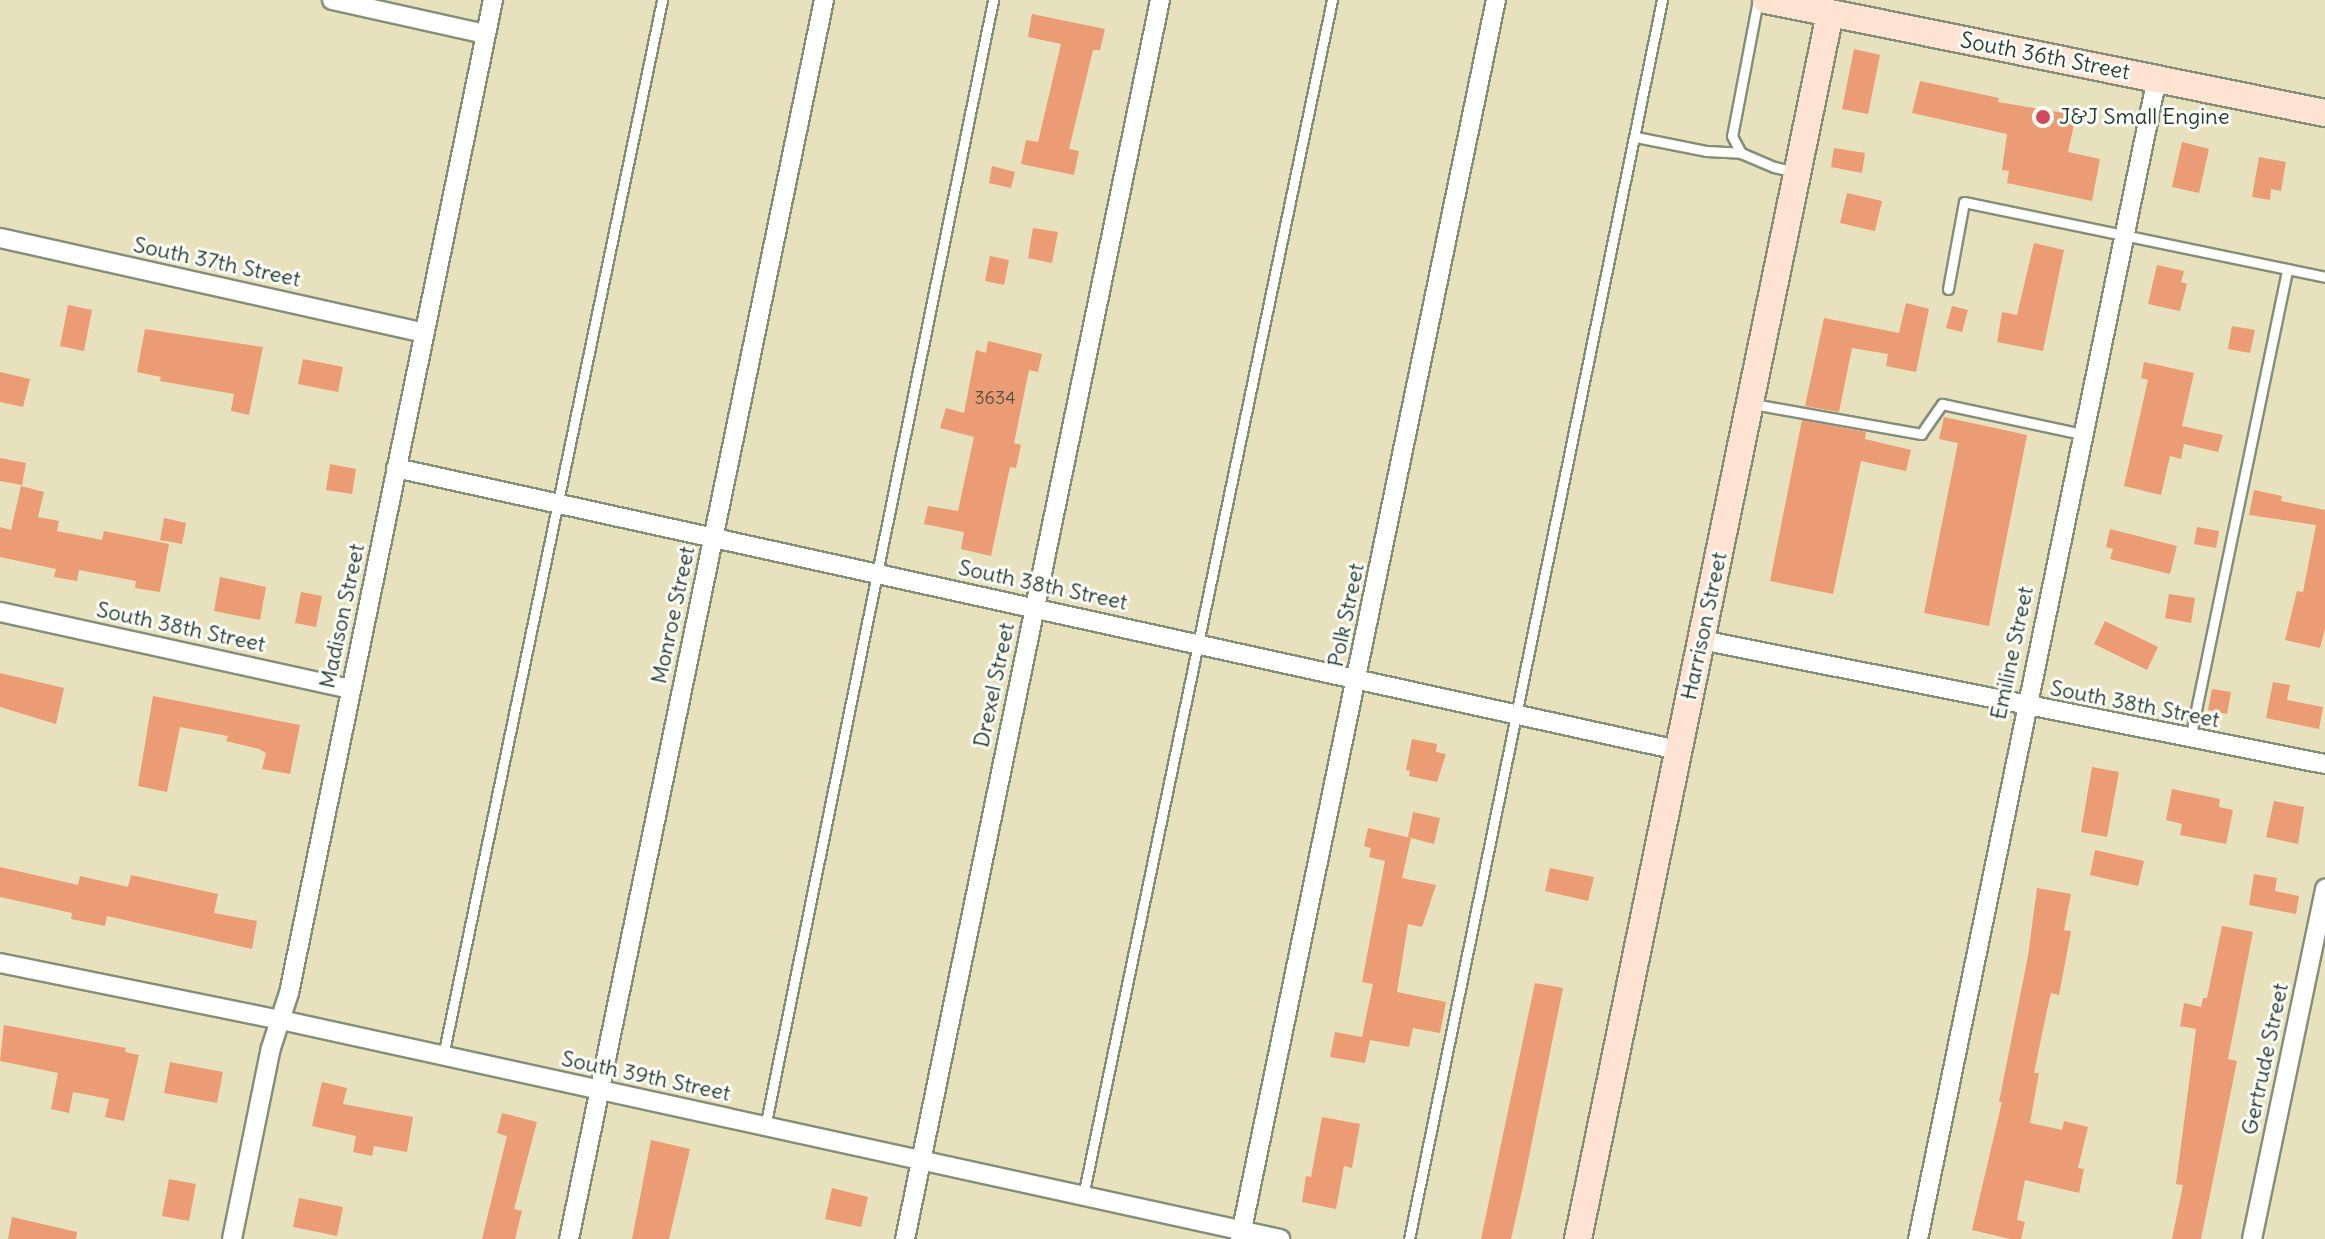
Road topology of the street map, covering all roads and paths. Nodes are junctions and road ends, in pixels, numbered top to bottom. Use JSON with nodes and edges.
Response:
{"nodes":[{"id":1,"x":332,"y":0,"type":"edge"},
{"id":2,"x":493,"y":0,"type":"edge"},
{"id":3,"x":662,"y":0,"type":"edge"},
{"id":4,"x":824,"y":0,"type":"edge"},
{"id":5,"x":993,"y":0,"type":"edge"},
{"id":6,"x":1160,"y":0,"type":"edge"},
{"id":7,"x":1332,"y":0,"type":"edge"},
{"id":8,"x":1496,"y":0,"type":"edge"},
{"id":9,"x":1662,"y":0,"type":"edge"},
{"id":10,"x":1758,"y":0,"type":"edge"},
{"id":11,"x":1766,"y":0,"type":"edge"},
{"id":12,"x":1830,"y":14,"type":"junction"},
{"id":13,"x":485,"y":34,"type":"junction"},
{"id":14,"x":2157,"y":78,"type":"junction"},
{"id":15,"x":2325,"y":113,"type":"edge"},
{"id":16,"x":1636,"y":137,"type":"junction"},
{"id":17,"x":1741,"y":153,"type":"junction"},
{"id":18,"x":1797,"y":172,"type":"junction"},
{"id":19,"x":2124,"y":235,"type":"junction"},
{"id":20,"x":0,"y":238,"type":"edge"},
{"id":21,"x":2287,"y":269,"type":"junction"},
{"id":22,"x":2325,"y":277,"type":"edge"},
{"id":23,"x":1948,"y":289,"type":"dead end"},
{"id":24,"x":424,"y":333,"type":"junction"},
{"id":25,"x":1750,"y":403,"type":"junction"},
{"id":26,"x":2082,"y":434,"type":"junction"},
{"id":27,"x":396,"y":468,"type":"junction"},
{"id":28,"x":559,"y":504,"type":"junction"},
{"id":29,"x":714,"y":537,"type":"junction"},
{"id":30,"x":877,"y":573,"type":"junction"},
{"id":31,"x":1035,"y":608,"type":"junction"},
{"id":32,"x":0,"y":612,"type":"edge"},
{"id":33,"x":1701,"y":640,"type":"junction"},
{"id":34,"x":1199,"y":644,"type":"junction"},
{"id":35,"x":1357,"y":678,"type":"junction"},
{"id":36,"x":351,"y":689,"type":"junction"},
{"id":37,"x":2026,"y":707,"type":"junction"},
{"id":38,"x":1516,"y":714,"type":"junction"},
{"id":39,"x":2190,"y":739,"type":"junction"},
{"id":40,"x":1678,"y":750,"type":"junction"},
{"id":41,"x":2325,"y":764,"type":"edge"},
{"id":42,"x":2325,"y":889,"type":"edge"},
{"id":43,"x":0,"y":963,"type":"edge"},
{"id":44,"x":281,"y":1020,"type":"junction"},
{"id":45,"x":443,"y":1056,"type":"junction"},
{"id":46,"x":600,"y":1090,"type":"junction"},
{"id":47,"x":765,"y":1127,"type":"junction"},
{"id":48,"x":921,"y":1161,"type":"junction"},
{"id":49,"x":1083,"y":1196,"type":"junction"},
{"id":50,"x":1241,"y":1235,"type":"edge"},
{"id":51,"x":232,"y":1239,"type":"edge"},
{"id":52,"x":569,"y":1239,"type":"edge"},
{"id":53,"x":905,"y":1239,"type":"edge"},
{"id":54,"x":1280,"y":1239,"type":"edge"},
{"id":55,"x":1409,"y":1239,"type":"edge"},
{"id":56,"x":1578,"y":1239,"type":"edge"},
{"id":57,"x":1918,"y":1239,"type":"edge"},
{"id":58,"x":2252,"y":1239,"type":"edge"}],
"edges":[{"from":1,"to":13,"type":"street"},
{"from":2,"to":13,"type":"street","name":"Madison Street"},
{"from":3,"to":28,"type":"lane"},
{"from":4,"to":29,"type":"street","name":"Monroe Street"},
{"from":5,"to":30,"type":"lane"},
{"from":6,"to":31,"type":"street","name":"Drexel Street"},
{"from":7,"to":34,"type":"lane"},
{"from":8,"to":35,"type":"street","name":"Polk Street"},
{"from":9,"to":16,"type":"lane"},
{"from":10,"to":17,"type":"lane"},
{"from":11,"to":12,"type":"main road","name":"South 36th Street"},
{"from":12,"to":14,"type":"main road","name":"South 36th Street"},
{"from":12,"to":18,"type":"main road","name":"Harrison Street"},
{"from":13,"to":24,"type":"street","name":"Madison Street"},
{"from":14,"to":15,"type":"main road","name":"South 36th Street"},
{"from":14,"to":19,"type":"street","name":"Emiline Street"},
{"from":16,"to":17,"type":"lane"},
{"from":16,"to":38,"type":"lane"},
{"from":17,"to":18,"type":"lane"},
{"from":18,"to":25,"type":"main road","name":"Harrison Street"},
{"from":19,"to":21,"type":"lane"},
{"from":19,"to":23,"type":"lane"},
{"from":19,"to":26,"type":"street","name":"Emiline Street"},
{"from":20,"to":24,"type":"street","name":"South 37th Street"},
{"from":21,"to":22,"type":"lane"},
{"from":21,"to":39,"type":"lane"},
{"from":24,"to":27,"type":"street","name":"Madison Street"},
{"from":25,"to":26,"type":"lane"},
{"from":25,"to":33,"type":"main road","name":"Harrison Street"},
{"from":26,"to":37,"type":"street","name":"Emiline Street"},
{"from":27,"to":28,"type":"street","name":"South 38th Street"},
{"from":27,"to":36,"type":"street","name":"Madison Street"},
{"from":28,"to":29,"type":"street","name":"South 38th Street"},
{"from":28,"to":45,"type":"lane"},
{"from":29,"to":30,"type":"street","name":"South 38th Street"},
{"from":29,"to":46,"type":"street","name":"Monroe Street"},
{"from":30,"to":31,"type":"street","name":"South 38th Street"},
{"from":30,"to":47,"type":"lane"},
{"from":31,"to":34,"type":"street","name":"South 38th Street"},
{"from":31,"to":48,"type":"street","name":"Drexel Street"},
{"from":32,"to":36,"type":"street","name":"South 38th Street"},
{"from":33,"to":37,"type":"street","name":"South 38th Street"},
{"from":33,"to":40,"type":"main road","name":"Harrison Street"},
{"from":34,"to":35,"type":"street","name":"South 38th Street"},
{"from":34,"to":49,"type":"lane"},
{"from":35,"to":38,"type":"street","name":"South 38th Street"},
{"from":35,"to":50,"type":"street","name":"Polk Street"},
{"from":36,"to":44,"type":"street","name":"Madison Street"},
{"from":37,"to":39,"type":"street","name":"South 38th Street"},
{"from":37,"to":57,"type":"street","name":"Emiline Street"},
{"from":38,"to":40,"type":"street","name":"South 38th Street"},
{"from":38,"to":55,"type":"lane"},
{"from":39,"to":41,"type":"street","name":"South 38th Street"},
{"from":40,"to":56,"type":"main road","name":"Harrison Street"},
{"from":42,"to":58,"type":"street","name":"Gertrude Street"},
{"from":43,"to":44,"type":"street","name":"South 39th Street"},
{"from":44,"to":45,"type":"street","name":"South 39th Street"},
{"from":44,"to":51,"type":"street","name":"Madison Street"},
{"from":45,"to":46,"type":"street","name":"South 39th Street"},
{"from":46,"to":47,"type":"street","name":"South 39th Street"},
{"from":46,"to":52,"type":"street","name":"Monroe Street"},
{"from":47,"to":48,"type":"street","name":"South 39th Street"},
{"from":48,"to":49,"type":"street","name":"South 39th Street"},
{"from":48,"to":53,"type":"street","name":"Drexel Street"},
{"from":49,"to":50,"type":"street","name":"South 39th Street"},
{"from":50,"to":54,"type":"street","name":"South 39th Street"}]}
